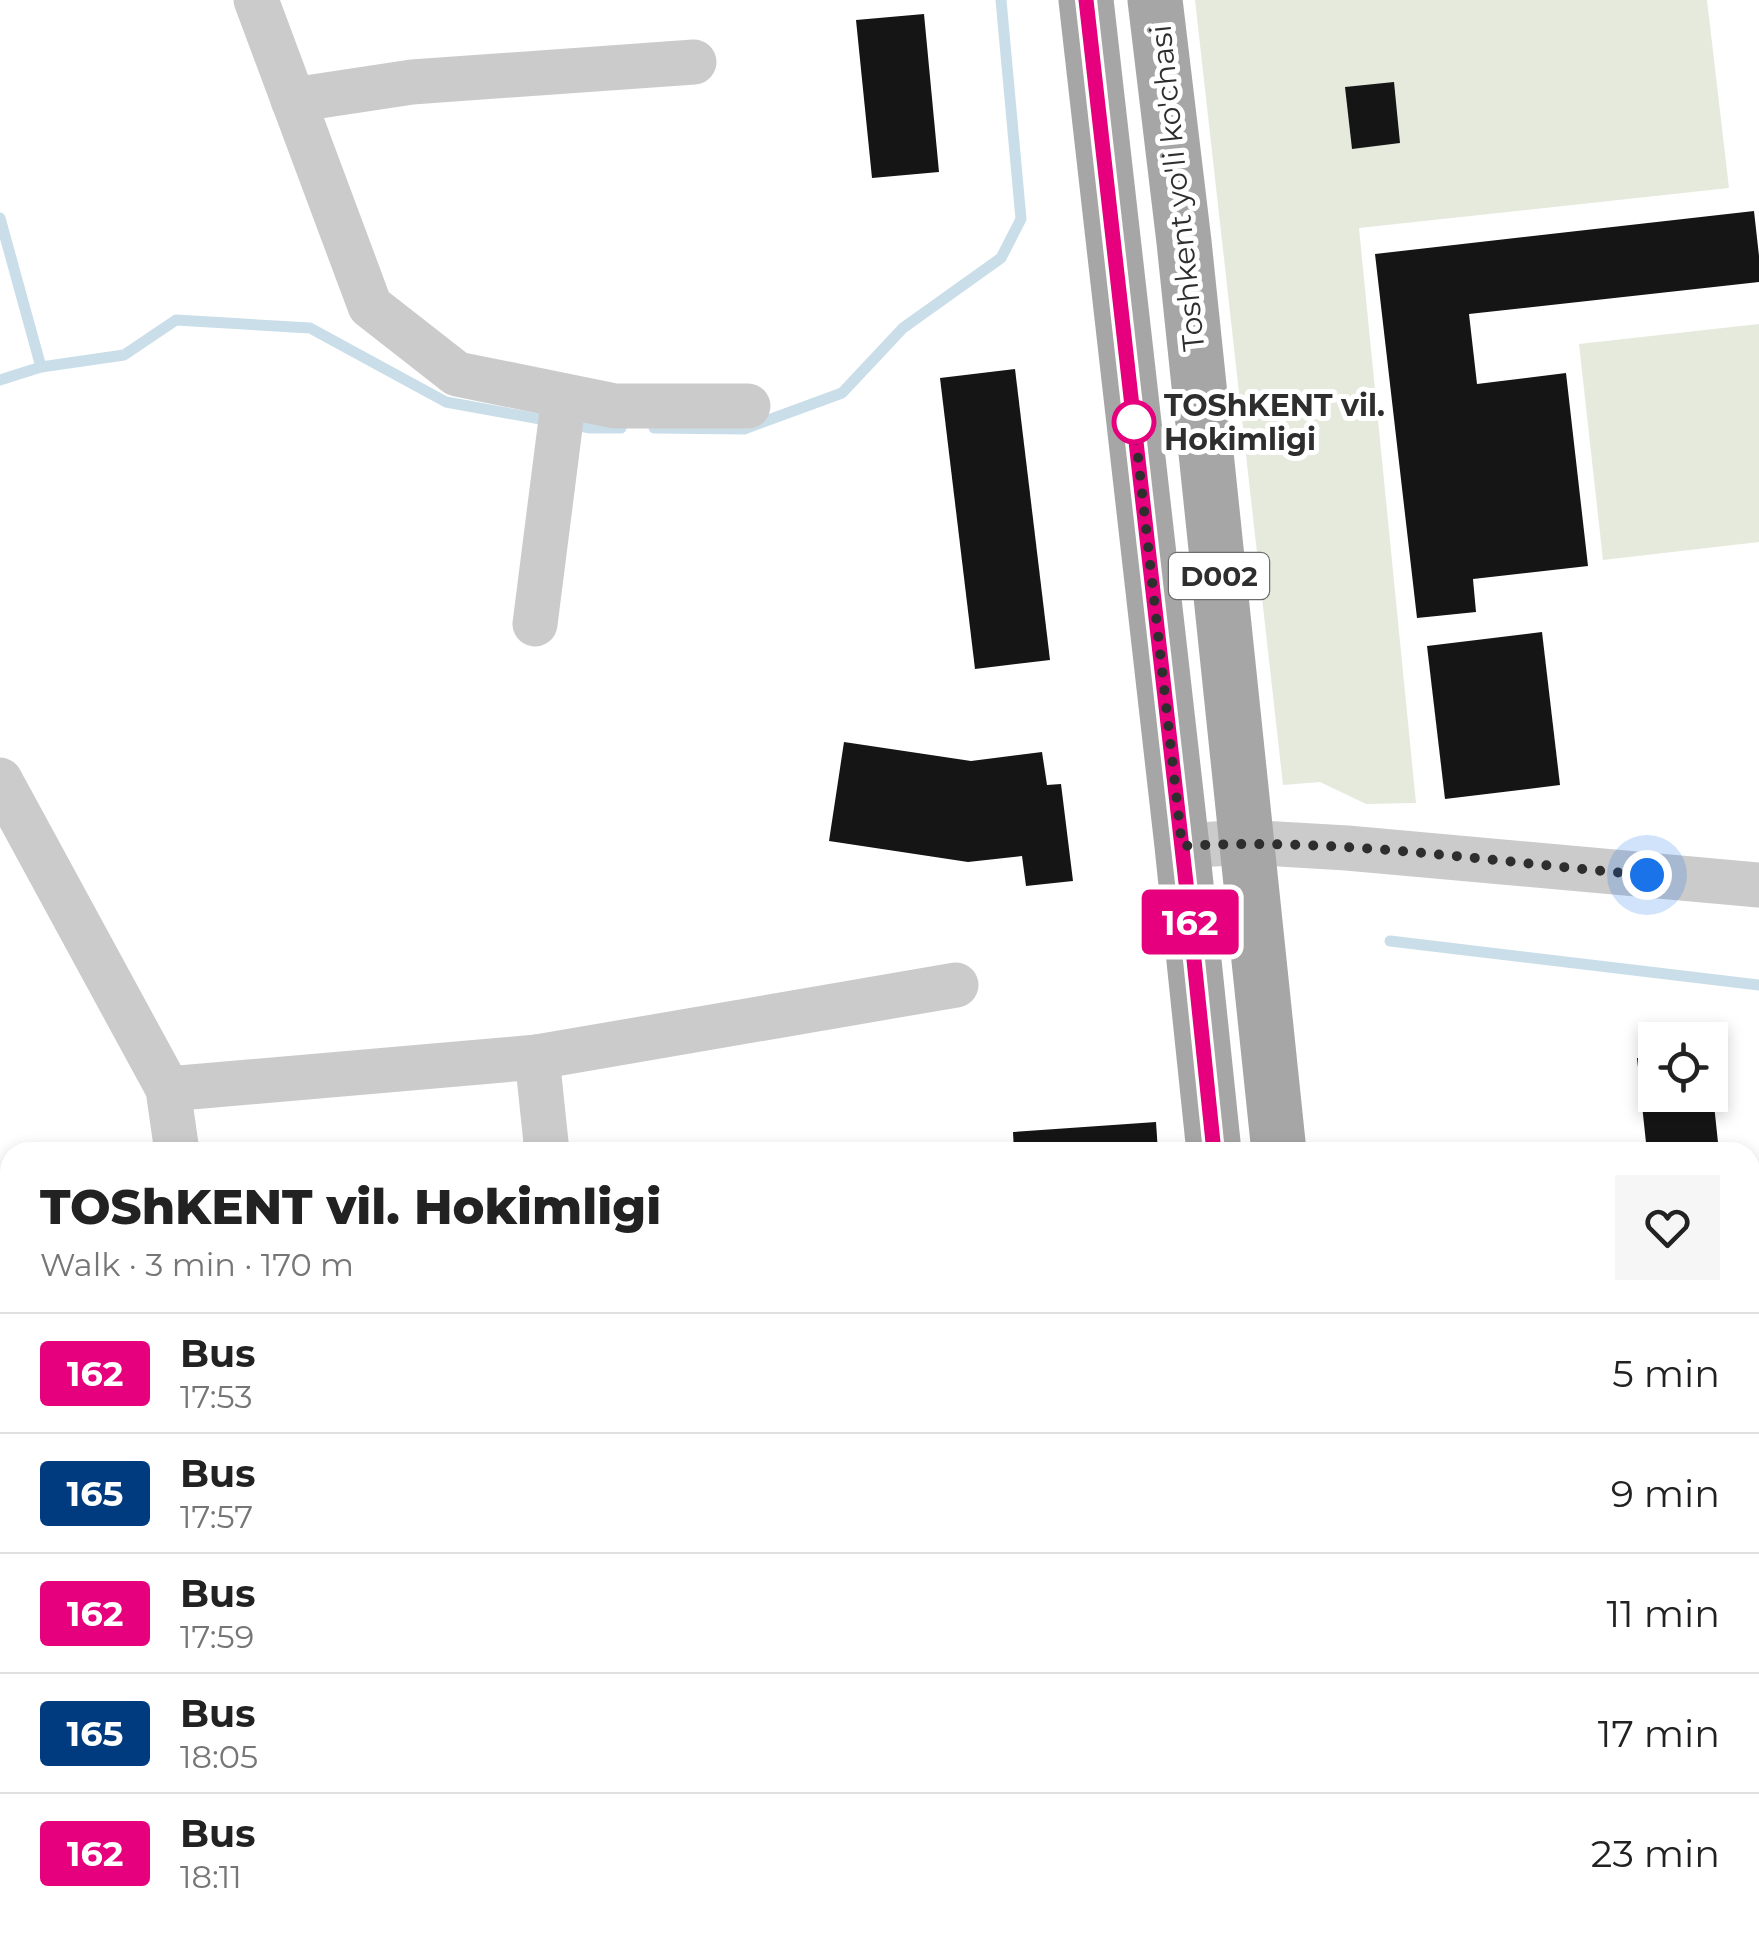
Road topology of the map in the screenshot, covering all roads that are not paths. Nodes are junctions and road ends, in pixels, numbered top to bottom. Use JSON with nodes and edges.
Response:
{"nodes":[{"id":1,"x":256,"y":0,"type":"edge"},
{"id":2,"x":1086,"y":0,"type":"edge"},
{"id":3,"x":1155,"y":0,"type":"edge"},
{"id":4,"x":694,"y":62,"type":"dead end"},
{"id":5,"x":293,"y":100,"type":"junction"},
{"id":6,"x":748,"y":406,"type":"dead end"},
{"id":7,"x":561,"y":413,"type":"junction"},
{"id":8,"x":535,"y":624,"type":"dead end"},
{"id":9,"x":0,"y":780,"type":"edge"},
{"id":10,"x":1246,"y":842,"type":"junction"},
{"id":11,"x":1182,"y":846,"type":"junction"},
{"id":12,"x":1759,"y":886,"type":"edge"},
{"id":13,"x":956,"y":985,"type":"dead end"},
{"id":14,"x":536,"y":1057,"type":"junction"},
{"id":15,"x":168,"y":1089,"type":"junction"},
{"id":16,"x":176,"y":1142,"type":"edge"},
{"id":17,"x":546,"y":1142,"type":"edge"},
{"id":18,"x":1213,"y":1142,"type":"edge"},
{"id":19,"x":1277,"y":1142,"type":"edge"}],
"edges":[{"from":1,"to":5,"type":"street"},
{"from":2,"to":11,"type":"main road","number":"D002"},
{"from":3,"to":10,"type":"main road","name":"Toshkent yo'li ko'chasi","number":"D002"},
{"from":4,"to":5,"type":"street"},
{"from":5,"to":7,"type":"street"},
{"from":6,"to":7,"type":"street"},
{"from":7,"to":8,"type":"street"},
{"from":9,"to":15,"type":"street"},
{"from":10,"to":11,"type":"street"},
{"from":10,"to":12,"type":"street"},
{"from":10,"to":19,"type":"main road","name":"Toshkent yo'li ko'chasi","number":"D002"},
{"from":11,"to":18,"type":"main road","number":"D002"},
{"from":13,"to":14,"type":"street"},
{"from":14,"to":15,"type":"street"},
{"from":14,"to":17,"type":"street"},
{"from":15,"to":16,"type":"street"}]}
